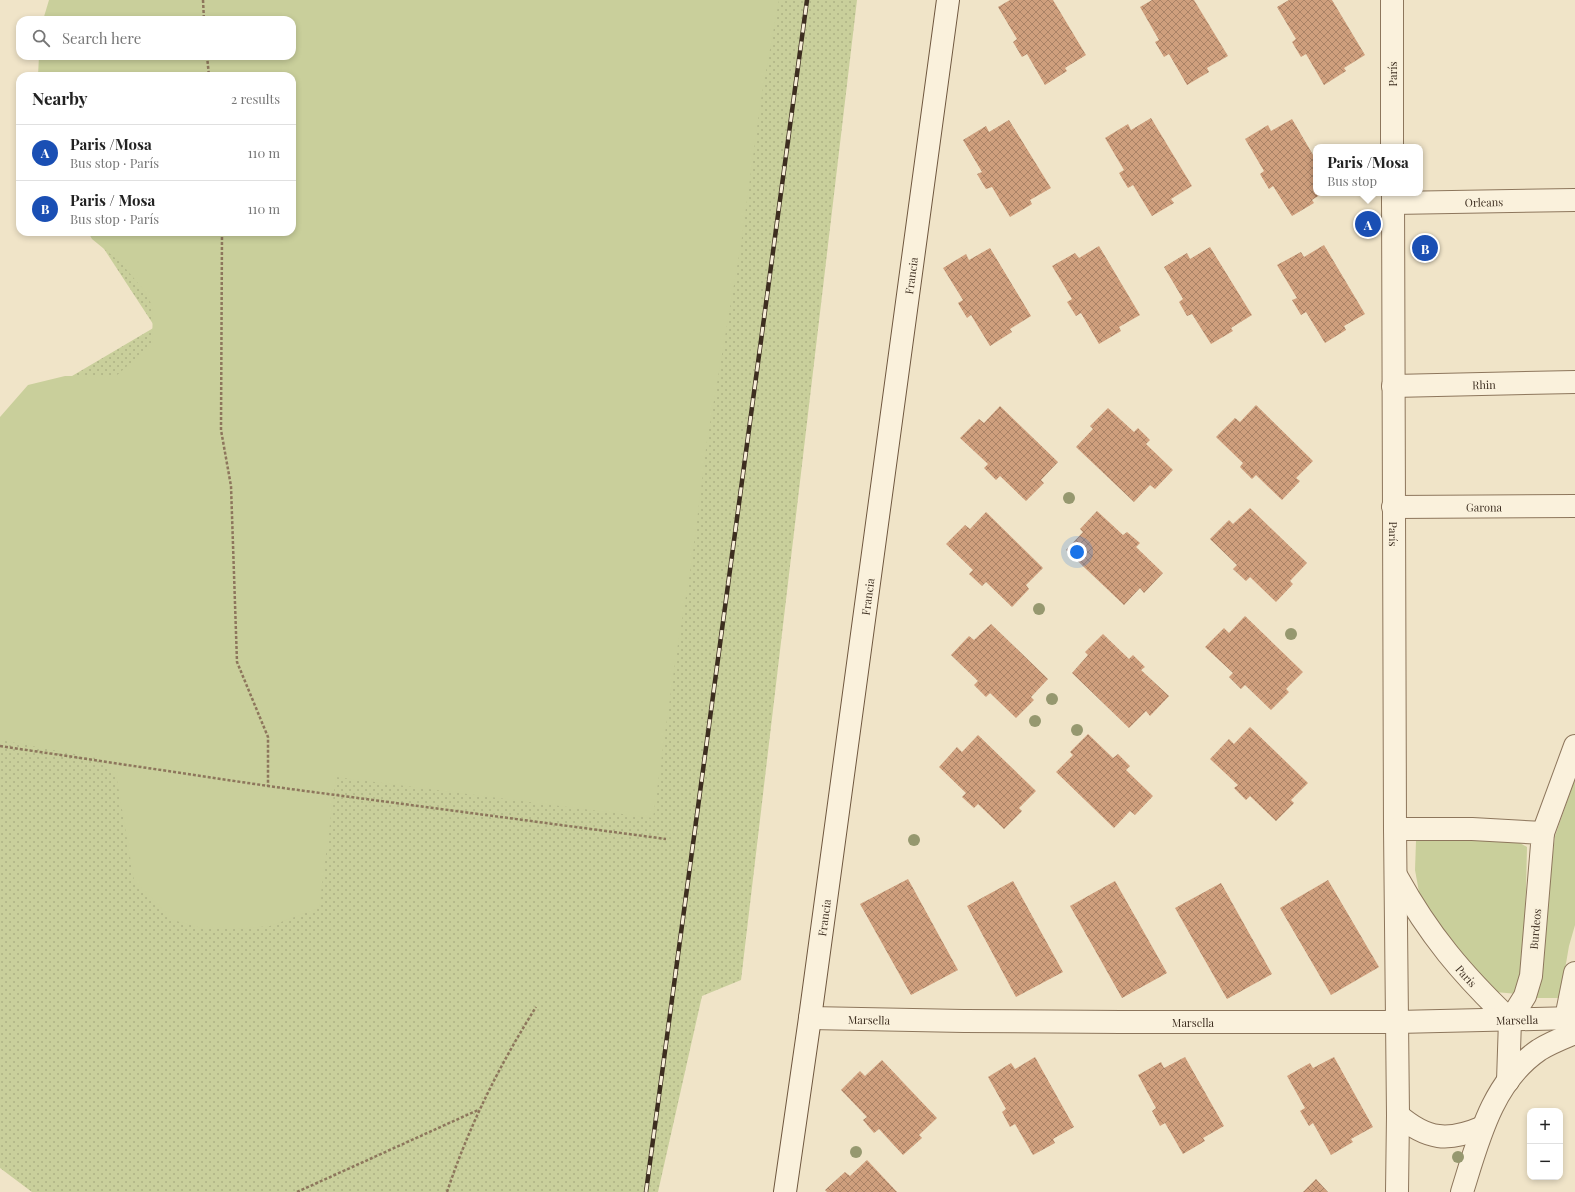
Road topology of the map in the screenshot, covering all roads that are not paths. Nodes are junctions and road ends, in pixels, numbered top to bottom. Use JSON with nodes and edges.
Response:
{"nodes":[{"id":1,"x":948,"y":0,"type":"edge"},
{"id":2,"x":1378,"y":0,"type":"edge"},
{"id":3,"x":1392,"y":0,"type":"edge"},
{"id":4,"x":1392,"y":74,"type":"junction"},
{"id":5,"x":1392,"y":144,"type":"edge"},
{"id":6,"x":1393,"y":198,"type":"edge"},
{"id":7,"x":1575,"y":200,"type":"edge"},
{"id":8,"x":1575,"y":382,"type":"edge"},
{"id":9,"x":1393,"y":386,"type":"junction"},
{"id":10,"x":1575,"y":506,"type":"edge"},
{"id":11,"x":1394,"y":507,"type":"junction"},
{"id":12,"x":1575,"y":746,"type":"edge"},
{"id":13,"x":1395,"y":829,"type":"junction"},
{"id":14,"x":1542,"y":833,"type":"junction"},
{"id":15,"x":1396,"y":875,"type":"junction"},
{"id":16,"x":1575,"y":973,"type":"edge"},
{"id":17,"x":810,"y":1018,"type":"junction"},
{"id":18,"x":1510,"y":1020,"type":"junction"},
{"id":19,"x":1397,"y":1022,"type":"junction"},
{"id":20,"x":1572,"y":1023,"type":"edge"},
{"id":21,"x":1508,"y":1081,"type":"junction"},
{"id":22,"x":1398,"y":1116,"type":"junction"},
{"id":23,"x":1483,"y":1127,"type":"junction"},
{"id":24,"x":785,"y":1192,"type":"edge"},
{"id":25,"x":1397,"y":1192,"type":"edge"},
{"id":26,"x":1462,"y":1192,"type":"edge"}],
"edges":[{"from":1,"to":17,"type":"street","name":"Francia"},
{"from":2,"to":4,"type":"street"},
{"from":3,"to":4,"type":"street","name":"París"},
{"from":4,"to":5,"type":"street","name":"París"},
{"from":6,"to":7,"type":"street","name":"Orleans"},
{"from":6,"to":9,"type":"street","name":"París"},
{"from":8,"to":9,"type":"street","name":"Rhin"},
{"from":9,"to":11,"type":"street","name":"París"},
{"from":10,"to":11,"type":"street","name":"Garona"},
{"from":11,"to":13,"type":"street","name":"París"},
{"from":12,"to":14,"type":"street","name":"Burdeos"},
{"from":13,"to":14,"type":"street"},
{"from":13,"to":15,"type":"street","name":"París"},
{"from":14,"to":18,"type":"street","name":"Burdeos"},
{"from":15,"to":18,"type":"street","name":"París"},
{"from":15,"to":19,"type":"street","name":"París"},
{"from":16,"to":20,"type":"street"},
{"from":17,"to":19,"type":"street","name":"Marsella"},
{"from":17,"to":24,"type":"street","name":"Francia"},
{"from":18,"to":19,"type":"street","name":"Marsella"},
{"from":18,"to":20,"type":"street","name":"Marsella"},
{"from":18,"to":21,"type":"street"},
{"from":19,"to":22,"type":"street","name":"París"},
{"from":20,"to":21,"type":"street"},
{"from":21,"to":23,"type":"street"},
{"from":22,"to":23,"type":"street"},
{"from":22,"to":25,"type":"street","name":"París"},
{"from":23,"to":26,"type":"street"}]}
